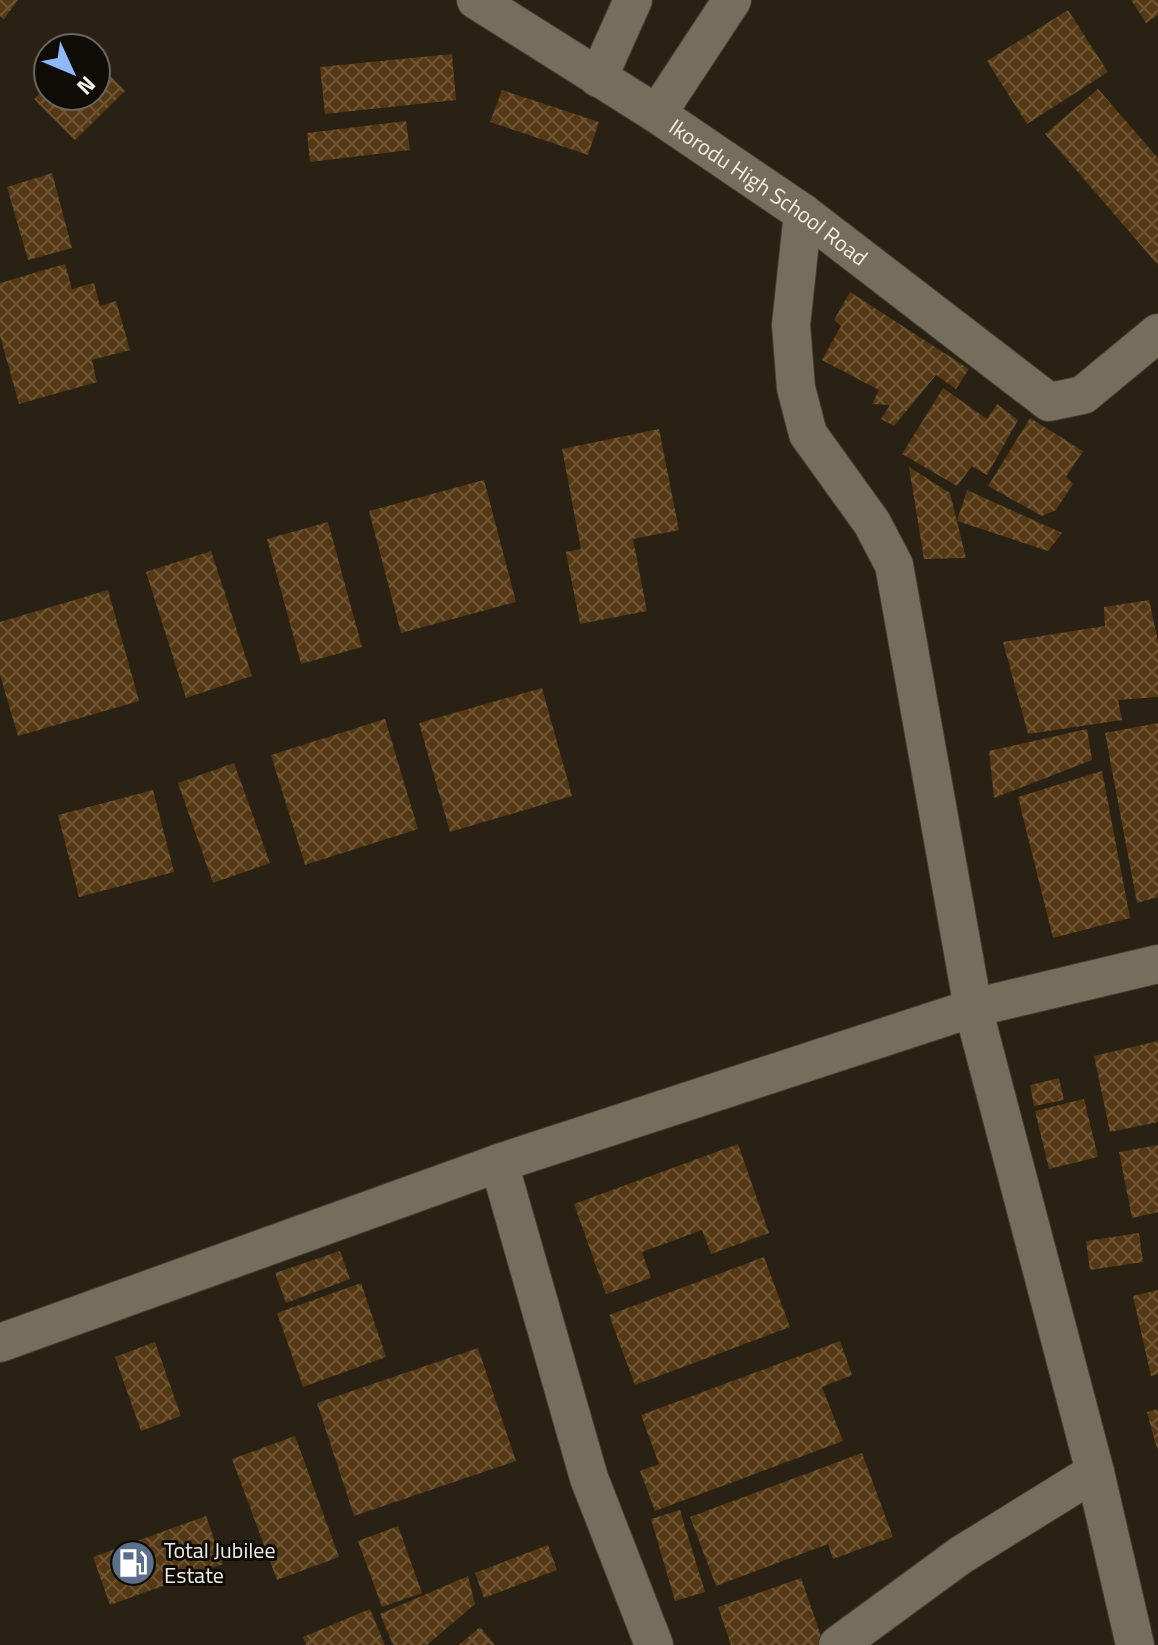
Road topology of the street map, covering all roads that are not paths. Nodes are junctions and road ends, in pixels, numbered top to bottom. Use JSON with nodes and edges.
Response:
{"nodes":[{"id":1,"x":476,"y":0,"type":"edge"},
{"id":2,"x":633,"y":0,"type":"edge"},
{"id":3,"x":732,"y":0,"type":"edge"},
{"id":4,"x":598,"y":78,"type":"junction"},
{"id":5,"x":657,"y":114,"type":"junction"},
{"id":6,"x":803,"y":213,"type":"junction"},
{"id":7,"x":1158,"y":333,"type":"edge"},
{"id":8,"x":1158,"y":964,"type":"edge"},
{"id":9,"x":973,"y":1008,"type":"junction"},
{"id":10,"x":499,"y":1163,"type":"junction"},
{"id":11,"x":0,"y":1343,"type":"edge"},
{"id":12,"x":1095,"y":1472,"type":"junction"},
{"id":13,"x":654,"y":1645,"type":"edge"},
{"id":14,"x":838,"y":1645,"type":"edge"},
{"id":15,"x":1135,"y":1645,"type":"edge"}],
"edges":[{"from":1,"to":4,"type":"street","name":"Ikorodu High School Road"},
{"from":2,"to":4,"type":"street"},
{"from":3,"to":5,"type":"street"},
{"from":4,"to":5,"type":"street","name":"Ikorodu High School Road"},
{"from":5,"to":6,"type":"street","name":"Ikorodu High School Road"},
{"from":6,"to":7,"type":"street","name":"Ikorodu High School Road"},
{"from":6,"to":9,"type":"street"},
{"from":8,"to":9,"type":"street"},
{"from":9,"to":10,"type":"street"},
{"from":9,"to":12,"type":"street"},
{"from":10,"to":11,"type":"street"},
{"from":10,"to":13,"type":"street"},
{"from":12,"to":14,"type":"street"},
{"from":12,"to":15,"type":"street"}]}
